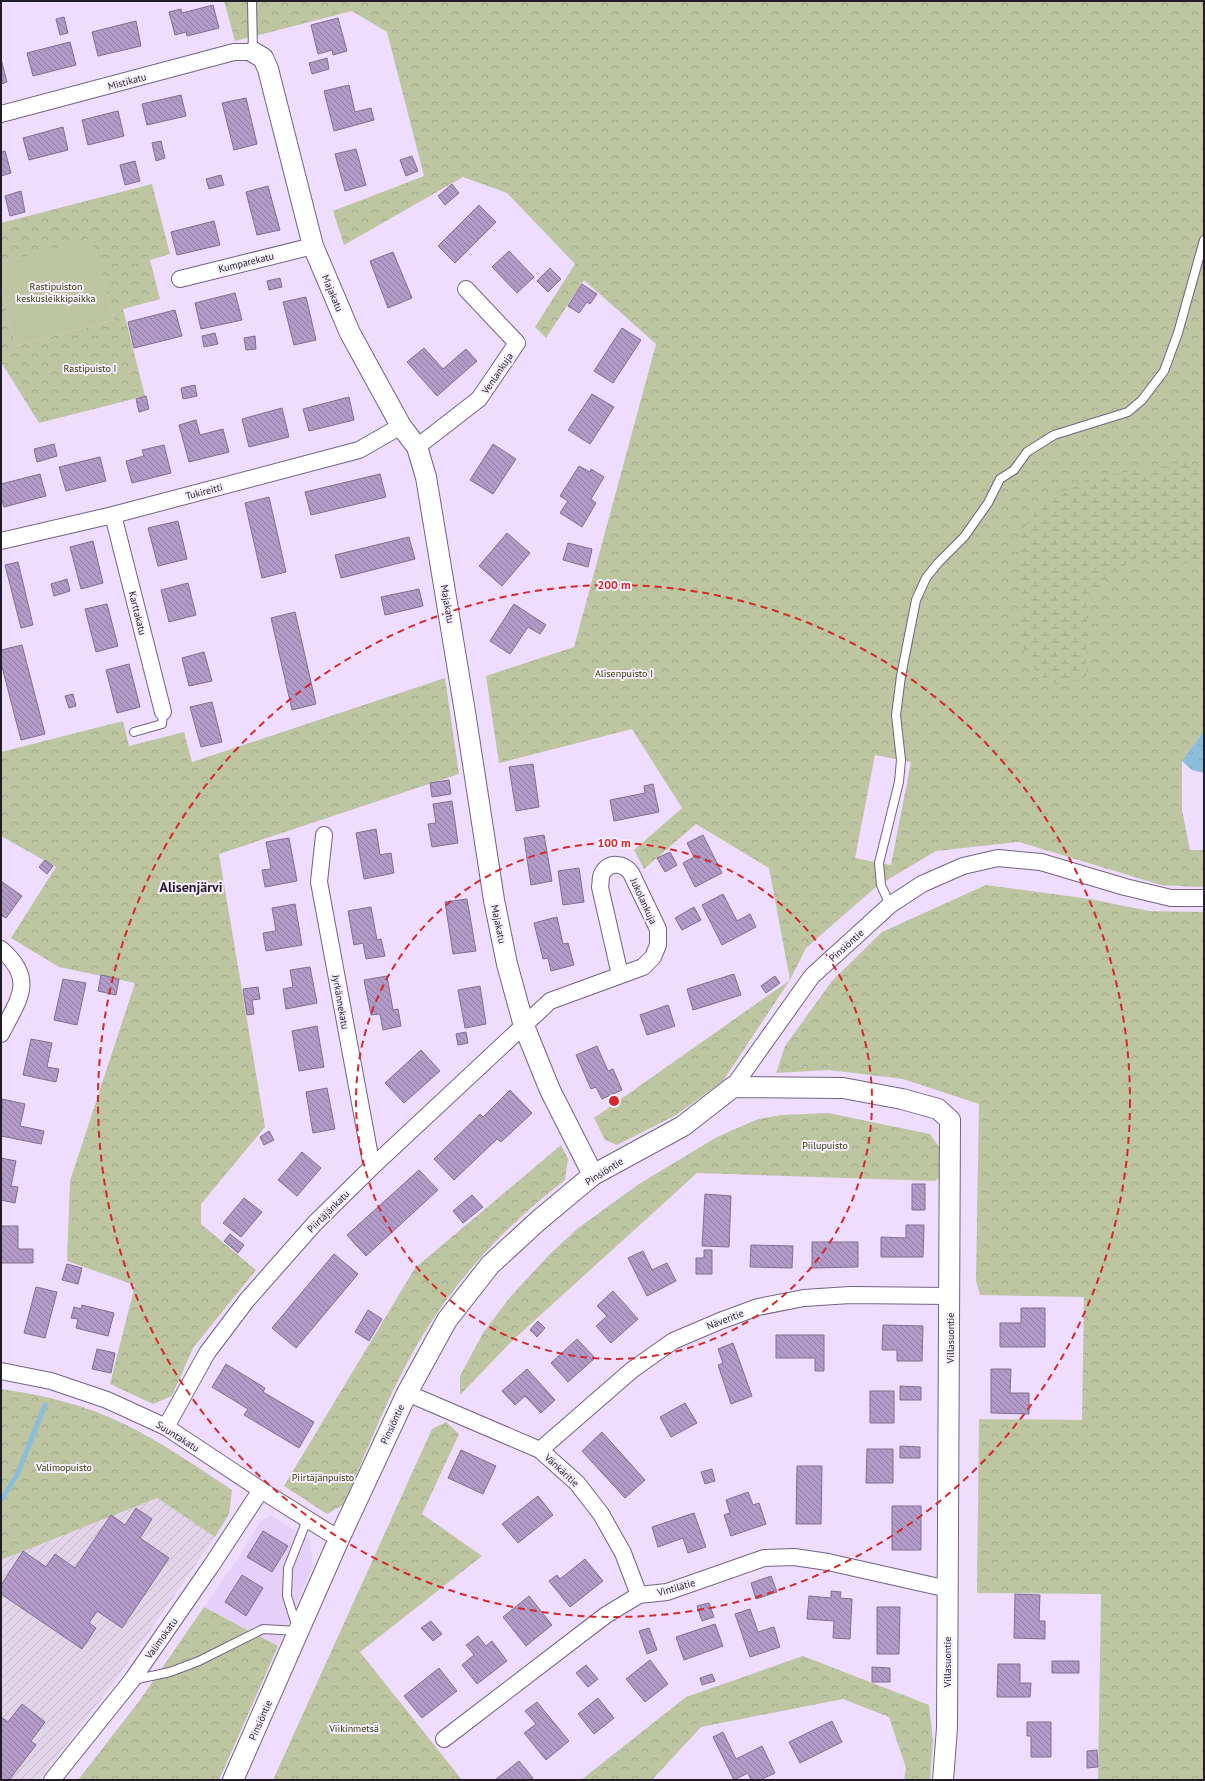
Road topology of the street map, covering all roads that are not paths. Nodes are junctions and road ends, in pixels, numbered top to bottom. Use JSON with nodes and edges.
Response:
{"nodes":[{"id":1,"x":252,"y":1,"type":"edge"},
{"id":2,"x":253,"y":52,"type":"junction"},
{"id":3,"x":1,"y":114,"type":"edge"},
{"id":4,"x":1204,"y":240,"type":"edge"},
{"id":5,"x":313,"y":246,"type":"junction"},
{"id":6,"x":180,"y":279,"type":"dead end"},
{"id":7,"x":466,"y":289,"type":"dead end"},
{"id":8,"x":401,"y":426,"type":"junction"},
{"id":9,"x":416,"y":447,"type":"junction"},
{"id":10,"x":113,"y":515,"type":"junction"},
{"id":11,"x":1,"y":542,"type":"edge"},
{"id":12,"x":163,"y":712,"type":"joint"},
{"id":13,"x":134,"y":732,"type":"dead end"},
{"id":14,"x":324,"y":835,"type":"dead end"},
{"id":15,"x":1204,"y":898,"type":"edge"},
{"id":16,"x":890,"y":905,"type":"junction"},
{"id":17,"x":1,"y":949,"type":"edge"},
{"id":18,"x":620,"y":975,"type":"junction"},
{"id":19,"x":524,"y":1026,"type":"junction"},
{"id":20,"x":1,"y":1034,"type":"edge"},
{"id":21,"x":733,"y":1087,"type":"junction"},
{"id":22,"x":372,"y":1168,"type":"junction"},
{"id":23,"x":593,"y":1175,"type":"junction"},
{"id":24,"x":950,"y":1296,"type":"junction"},
{"id":25,"x":1,"y":1371,"type":"edge"},
{"id":26,"x":407,"y":1393,"type":"junction"},
{"id":27,"x":166,"y":1427,"type":"junction"},
{"id":28,"x":540,"y":1450,"type":"junction"},
{"id":29,"x":261,"y":1490,"type":"junction"},
{"id":30,"x":308,"y":1520,"type":"junction"},
{"id":31,"x":339,"y":1538,"type":"junction"},
{"id":32,"x":948,"y":1589,"type":"junction"},
{"id":33,"x":639,"y":1595,"type":"junction"},
{"id":34,"x":298,"y":1631,"type":"junction"},
{"id":35,"x":132,"y":1680,"type":"junction"},
{"id":36,"x":444,"y":1739,"type":"dead end"},
{"id":37,"x":52,"y":1780,"type":"edge"},
{"id":38,"x":233,"y":1780,"type":"edge"},
{"id":39,"x":943,"y":1780,"type":"edge"}],
"edges":[{"from":1,"to":2,"type":"lane"},
{"from":2,"to":3,"type":"street","name":"Mistikatu"},
{"from":2,"to":5,"type":"street","name":"Majakatu"},
{"from":4,"to":16,"type":"lane"},
{"from":5,"to":6,"type":"street","name":"Kumparekatu"},
{"from":5,"to":8,"type":"street","name":"Majakatu"},
{"from":7,"to":9,"type":"street","name":"Venlankuja"},
{"from":8,"to":9,"type":"street","name":"Majakatu"},
{"from":8,"to":10,"type":"street","name":"Tukireitti"},
{"from":9,"to":19,"type":"street","name":"Majakatu"},
{"from":10,"to":11,"type":"street","name":"Tukireitti"},
{"from":10,"to":12,"type":"street","name":"Karttakatu"},
{"from":12,"to":13,"type":"lane"},
{"from":14,"to":22,"type":"street","name":"Jyrkännekatu"},
{"from":15,"to":16,"type":"street","name":"Pinsiöntie"},
{"from":16,"to":21,"type":"street","name":"Pinsiöntie"},
{"from":17,"to":20,"type":"street"},
{"from":18,"to":18,"type":"street","name":"Jukolankuja"},
{"from":18,"to":19,"type":"street","name":"Jukolankuja"},
{"from":19,"to":22,"type":"street","name":"Piirtäjänkatu"},
{"from":19,"to":23,"type":"street","name":"Majakatu"},
{"from":21,"to":23,"type":"street","name":"Pinsiöntie"},
{"from":21,"to":24,"type":"street","name":"Villasuontie"},
{"from":22,"to":27,"type":"street","name":"Piirtäjänkatu"},
{"from":23,"to":26,"type":"street","name":"Pinsiöntie"},
{"from":24,"to":28,"type":"street","name":"Näveritie"},
{"from":24,"to":32,"type":"street","name":"Villasuontie"},
{"from":25,"to":27,"type":"street","name":"Suuntakatu"},
{"from":26,"to":28,"type":"street","name":"Vänkäritie"},
{"from":26,"to":31,"type":"street","name":"Pinsiöntie"},
{"from":27,"to":29,"type":"street","name":"Suuntakatu"},
{"from":28,"to":33,"type":"street","name":"Vänkäritie"},
{"from":29,"to":30,"type":"street","name":"Suuntakatu"},
{"from":29,"to":35,"type":"street","name":"Valimokatu"},
{"from":30,"to":31,"type":"street","name":"Suuntakatu"},
{"from":30,"to":34,"type":"lane"},
{"from":31,"to":34,"type":"street","name":"Pinsiöntie"},
{"from":32,"to":33,"type":"street","name":"Vintilätie"},
{"from":32,"to":39,"type":"street","name":"Villasuontie"},
{"from":33,"to":36,"type":"street","name":"Vintilätie"},
{"from":34,"to":35,"type":"lane"},
{"from":34,"to":38,"type":"street","name":"Pinsiöntie"},
{"from":35,"to":37,"type":"street","name":"Valimokatu"}]}
